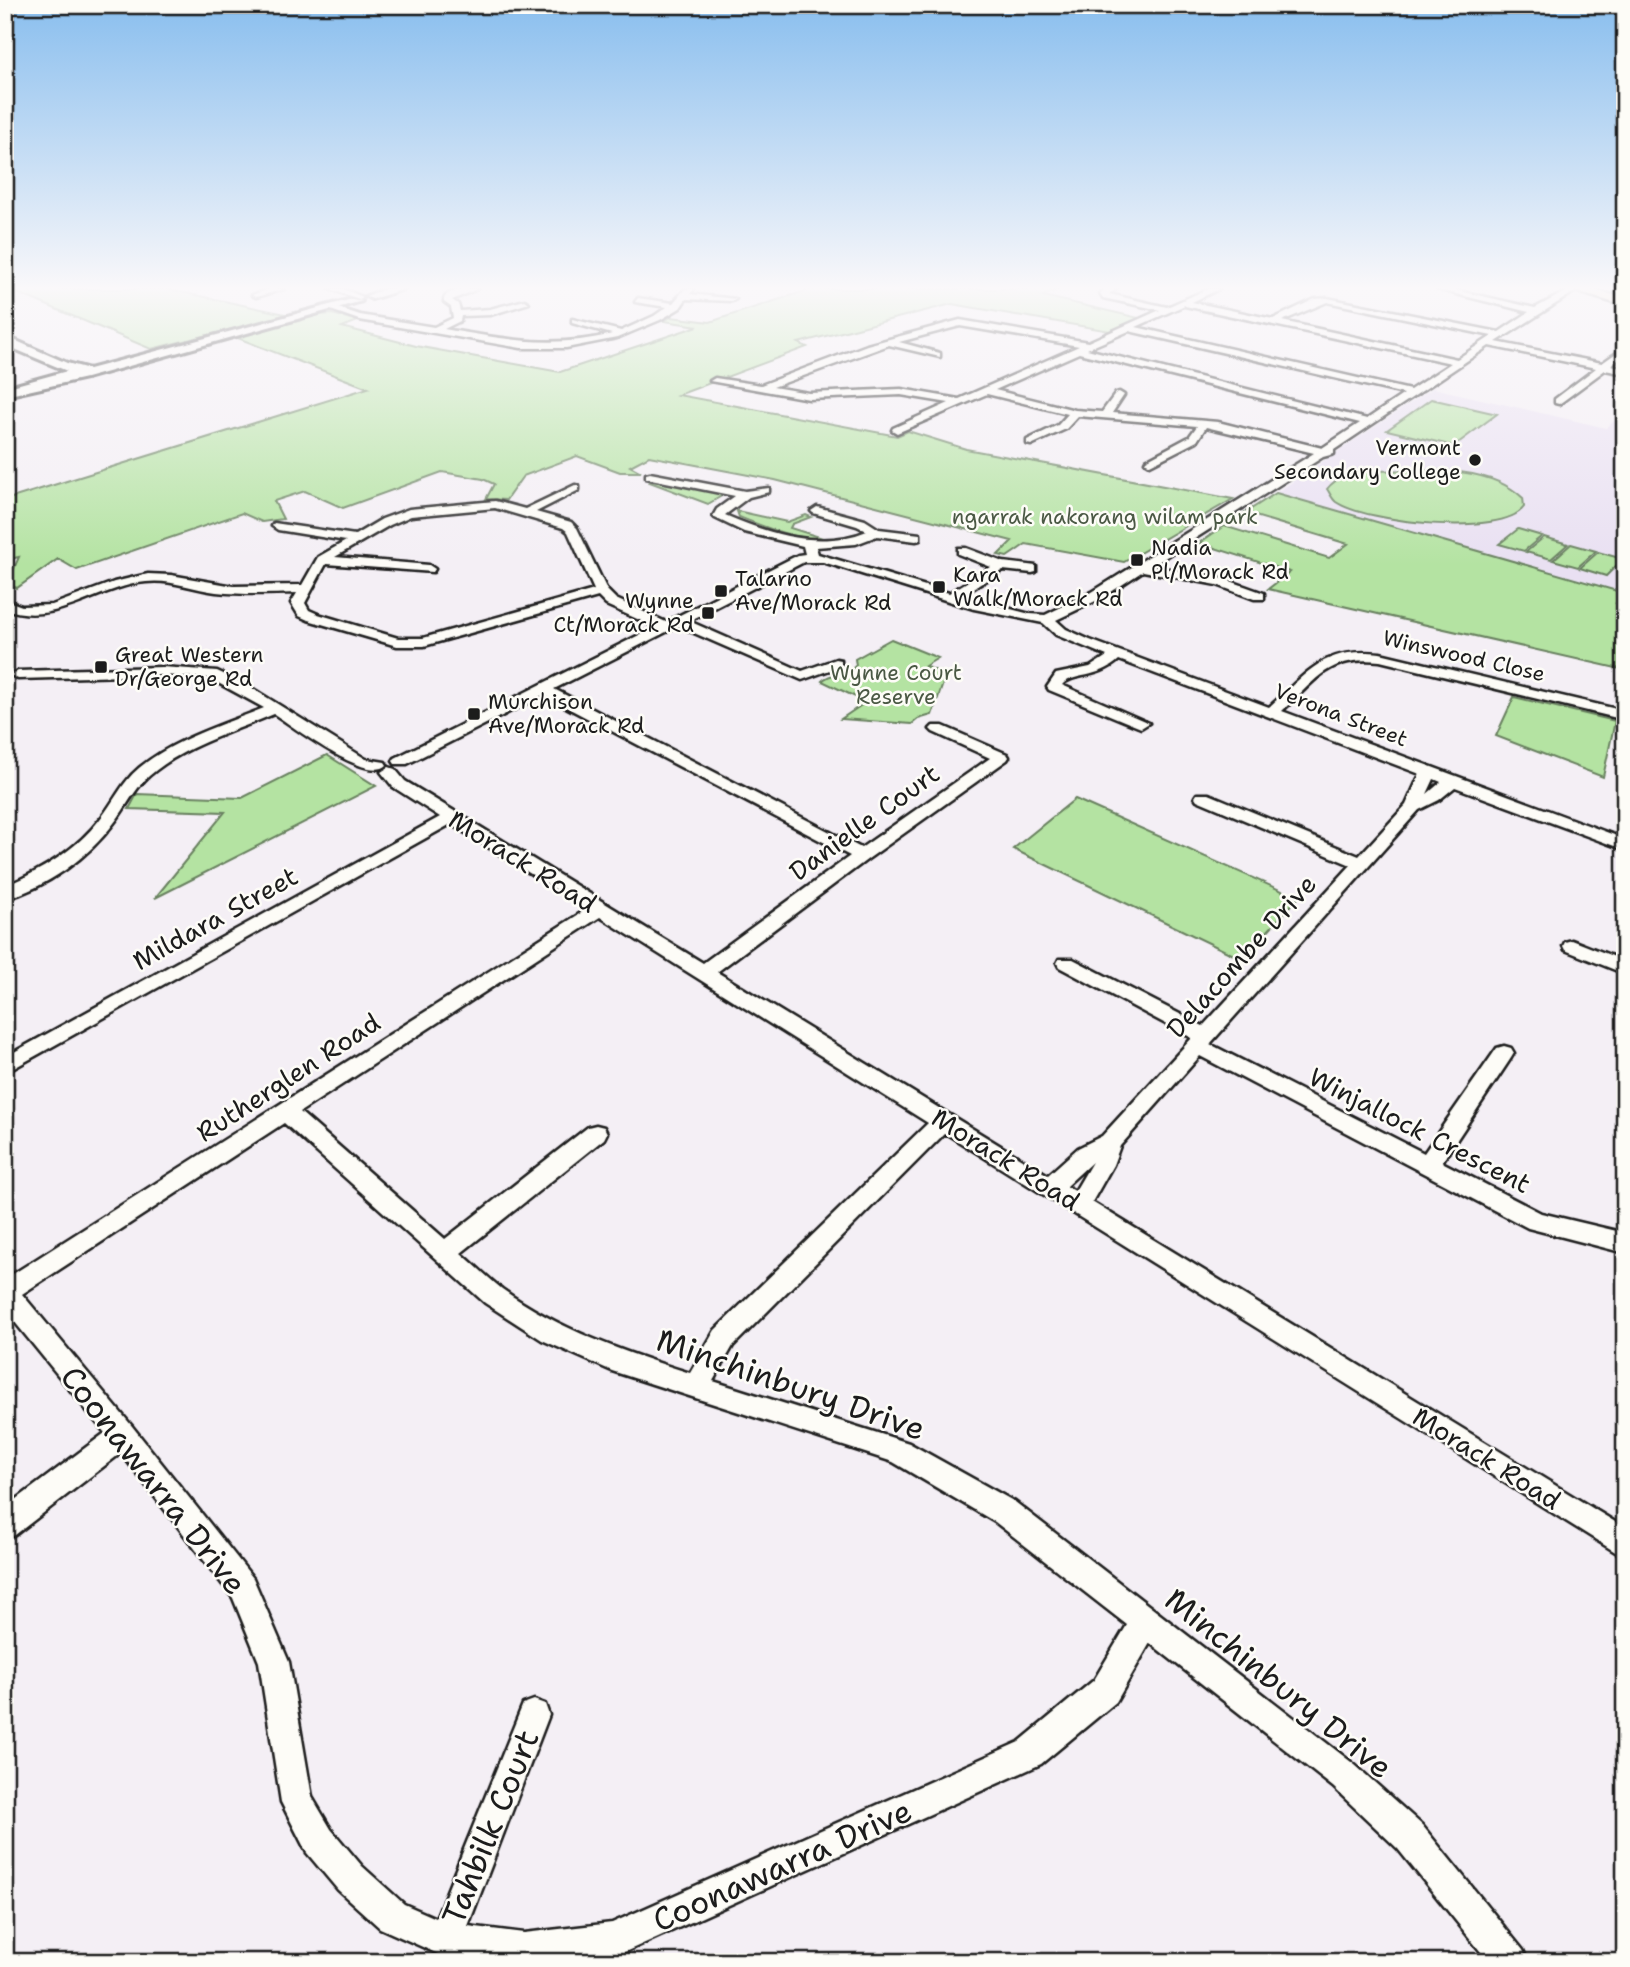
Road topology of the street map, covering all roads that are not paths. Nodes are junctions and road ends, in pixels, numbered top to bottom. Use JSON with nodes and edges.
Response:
{"nodes":[{"id":1,"x":48,"y":381,"type":"edge"},
{"id":2,"x":715,"y":381,"type":"dead end"},
{"id":3,"x":782,"y":381,"type":"edge"},
{"id":4,"x":1010,"y":381,"type":"edge"},
{"id":5,"x":1212,"y":381,"type":"edge"},
{"id":6,"x":1358,"y":381,"type":"edge"},
{"id":7,"x":1430,"y":381,"type":"edge"},
{"id":8,"x":1585,"y":381,"type":"edge"},
{"id":9,"x":762,"y":388,"type":"junction"},
{"id":10,"x":987,"y":391,"type":"junction"},
{"id":11,"x":5,"y":392,"type":"edge"},
{"id":12,"x":1411,"y":393,"type":"junction"},
{"id":13,"x":1119,"y":395,"type":"dead end"},
{"id":14,"x":1559,"y":401,"type":"dead end"},
{"id":15,"x":960,"y":402,"type":"junction"},
{"id":16,"x":1075,"y":413,"type":"junction"},
{"id":17,"x":1105,"y":416,"type":"junction"},
{"id":18,"x":1368,"y":422,"type":"junction"},
{"id":19,"x":1205,"y":423,"type":"junction"},
{"id":20,"x":897,"y":430,"type":"dead end"},
{"id":21,"x":1031,"y":442,"type":"dead end"},
{"id":22,"x":1321,"y":451,"type":"junction"},
{"id":23,"x":1150,"y":462,"type":"dead end"},
{"id":24,"x":650,"y":476,"type":"dead end"},
{"id":25,"x":575,"y":488,"type":"dead end"},
{"id":26,"x":765,"y":489,"type":"dead end"},
{"id":27,"x":745,"y":495,"type":"junction"},
{"id":28,"x":817,"y":511,"type":"dead end"},
{"id":29,"x":528,"y":512,"type":"junction"},
{"id":30,"x":278,"y":526,"type":"dead end"},
{"id":31,"x":876,"y":532,"type":"junction"},
{"id":32,"x":916,"y":537,"type":"dead end"},
{"id":33,"x":356,"y":539,"type":"junction"},
{"id":34,"x":811,"y":550,"type":"junction"},
{"id":35,"x":962,"y":551,"type":"dead end"},
{"id":36,"x":322,"y":560,"type":"junction"},
{"id":37,"x":1001,"y":566,"type":"junction"},
{"id":38,"x":1140,"y":567,"type":"junction"},
{"id":39,"x":429,"y":569,"type":"dead end"},
{"id":40,"x":1032,"y":569,"type":"dead end"},
{"id":41,"x":305,"y":589,"type":"junction"},
{"id":42,"x":601,"y":592,"type":"junction"},
{"id":43,"x":1259,"y":596,"type":"dead end"},
{"id":44,"x":951,"y":597,"type":"junction"},
{"id":45,"x":5,"y":604,"type":"edge"},
{"id":46,"x":1049,"y":621,"type":"junction"},
{"id":47,"x":672,"y":624,"type":"junction"},
{"id":48,"x":1117,"y":654,"type":"junction"},
{"id":49,"x":836,"y":663,"type":"dead end"},
{"id":50,"x":9,"y":676,"type":"edge"},
{"id":51,"x":543,"y":690,"type":"junction"},
{"id":52,"x":274,"y":709,"type":"junction"},
{"id":53,"x":1272,"y":713,"type":"junction"},
{"id":54,"x":1625,"y":716,"type":"edge"},
{"id":55,"x":1141,"y":723,"type":"dead end"},
{"id":56,"x":938,"y":729,"type":"dead end"},
{"id":57,"x":390,"y":766,"type":"junction"},
{"id":58,"x":1429,"y":772,"type":"junction"},
{"id":59,"x":1452,"y":781,"type":"junction"},
{"id":60,"x":1203,"y":797,"type":"dead end"},
{"id":61,"x":1413,"y":807,"type":"junction"},
{"id":62,"x":451,"y":817,"type":"junction"},
{"id":63,"x":1625,"y":845,"type":"edge"},
{"id":64,"x":862,"y":855,"type":"junction"},
{"id":65,"x":1363,"y":864,"type":"junction"},
{"id":66,"x":5,"y":894,"type":"edge"},
{"id":67,"x":600,"y":909,"type":"junction"},
{"id":68,"x":1572,"y":946,"type":"dead end"},
{"id":69,"x":1066,"y":963,"type":"dead end"},
{"id":70,"x":1625,"y":968,"type":"edge"},
{"id":71,"x":703,"y":973,"type":"junction"},
{"id":72,"x":1202,"y":1041,"type":"junction"},
{"id":73,"x":1504,"y":1054,"type":"dead end"},
{"id":74,"x":5,"y":1066,"type":"edge"},
{"id":75,"x":286,"y":1112,"type":"junction"},
{"id":76,"x":944,"y":1121,"type":"junction"},
{"id":77,"x":596,"y":1133,"type":"dead end"},
{"id":78,"x":1110,"y":1142,"type":"junction"},
{"id":79,"x":1427,"y":1166,"type":"junction"},
{"id":80,"x":1050,"y":1187,"type":"junction"},
{"id":81,"x":1079,"y":1205,"type":"junction"},
{"id":82,"x":1625,"y":1243,"type":"edge"},
{"id":83,"x":444,"y":1253,"type":"junction"},
{"id":84,"x":5,"y":1292,"type":"edge"},
{"id":85,"x":696,"y":1387,"type":"junction"},
{"id":86,"x":124,"y":1435,"type":"junction"},
{"id":87,"x":5,"y":1525,"type":"edge"},
{"id":88,"x":1625,"y":1544,"type":"edge"},
{"id":89,"x":1146,"y":1621,"type":"junction"},
{"id":90,"x":534,"y":1715,"type":"dead end"},
{"id":91,"x":445,"y":1940,"type":"junction"},
{"id":92,"x":1511,"y":1962,"type":"edge"}],
"edges":[{"from":1,"to":11,"type":"main road"},
{"from":2,"to":9,"type":"street"},
{"from":3,"to":9,"type":"street"},
{"from":4,"to":10,"type":"street"},
{"from":5,"to":18,"type":"street"},
{"from":6,"to":12,"type":"street"},
{"from":7,"to":12,"type":"street"},
{"from":8,"to":14,"type":"street"},
{"from":9,"to":15,"type":"street"},
{"from":10,"to":15,"type":"street"},
{"from":10,"to":16,"type":"street"},
{"from":12,"to":18,"type":"street"},
{"from":13,"to":17,"type":"street"},
{"from":15,"to":20,"type":"street"},
{"from":16,"to":17,"type":"street"},
{"from":16,"to":21,"type":"street"},
{"from":17,"to":19,"type":"street"},
{"from":18,"to":22,"type":"street"},
{"from":19,"to":22,"type":"street"},
{"from":19,"to":23,"type":"street"},
{"from":22,"to":38,"type":"street"},
{"from":24,"to":27,"type":"street"},
{"from":25,"to":29,"type":"street"},
{"from":26,"to":27,"type":"street"},
{"from":27,"to":34,"type":"street"},
{"from":28,"to":31,"type":"street"},
{"from":29,"to":33,"type":"street"},
{"from":29,"to":42,"type":"street"},
{"from":30,"to":33,"type":"street"},
{"from":31,"to":32,"type":"street"},
{"from":31,"to":34,"type":"street"},
{"from":33,"to":36,"type":"street"},
{"from":34,"to":44,"type":"street"},
{"from":34,"to":47,"type":"street"},
{"from":35,"to":37,"type":"street"},
{"from":36,"to":39,"type":"street"},
{"from":36,"to":41,"type":"street"},
{"from":37,"to":40,"type":"street"},
{"from":37,"to":44,"type":"street"},
{"from":38,"to":43,"type":"street"},
{"from":38,"to":46,"type":"street"},
{"from":41,"to":42,"type":"street"},
{"from":41,"to":45,"type":"street"},
{"from":42,"to":47,"type":"street"},
{"from":44,"to":46,"type":"street"},
{"from":46,"to":48,"type":"street","name":"Verona Street"},
{"from":47,"to":49,"type":"street"},
{"from":47,"to":51,"type":"street"},
{"from":48,"to":53,"type":"street","name":"Verona Street"},
{"from":48,"to":55,"type":"street"},
{"from":50,"to":52,"type":"street"},
{"from":51,"to":57,"type":"street"},
{"from":51,"to":64,"type":"street"},
{"from":52,"to":57,"type":"street"},
{"from":52,"to":66,"type":"street"},
{"from":53,"to":54,"type":"street","name":"Winswood Close"},
{"from":53,"to":58,"type":"street","name":"Verona Street"},
{"from":56,"to":64,"type":"street","name":"Danielle Court"},
{"from":57,"to":62,"type":"street","name":"Morack Road"},
{"from":58,"to":59,"type":"street","name":"Verona Street"},
{"from":58,"to":61,"type":"street","name":"Delacombe Drive"},
{"from":59,"to":61,"type":"street","name":"Delacombe Drive"},
{"from":59,"to":63,"type":"street","name":"Verona Street"},
{"from":60,"to":65,"type":"street"},
{"from":61,"to":65,"type":"street","name":"Delacombe Drive"},
{"from":62,"to":67,"type":"street","name":"Morack Road"},
{"from":62,"to":74,"type":"street","name":"Mildara Street"},
{"from":64,"to":71,"type":"street","name":"Danielle Court"},
{"from":65,"to":72,"type":"street","name":"Delacombe Drive"},
{"from":67,"to":71,"type":"street","name":"Morack Road"},
{"from":67,"to":75,"type":"street","name":"Rutherglen Road"},
{"from":68,"to":70,"type":"street"},
{"from":69,"to":72,"type":"street","name":"Winjallock Crescent"},
{"from":71,"to":76,"type":"street","name":"Morack Road"},
{"from":72,"to":78,"type":"street","name":"Delacombe Drive"},
{"from":72,"to":79,"type":"street","name":"Winjallock Crescent"},
{"from":73,"to":79,"type":"street"},
{"from":75,"to":83,"type":"street","name":"Minchinbury Drive"},
{"from":75,"to":84,"type":"street","name":"Rutherglen Road"},
{"from":76,"to":80,"type":"street","name":"Morack Road"},
{"from":76,"to":85,"type":"street"},
{"from":77,"to":83,"type":"street"},
{"from":78,"to":80,"type":"street","name":"Delacombe Drive"},
{"from":78,"to":81,"type":"street","name":"Delacombe Drive"},
{"from":79,"to":82,"type":"street","name":"Winjallock Crescent"},
{"from":80,"to":81,"type":"street","name":"Morack Road"},
{"from":81,"to":88,"type":"street","name":"Morack Road"},
{"from":83,"to":85,"type":"street","name":"Minchinbury Drive"},
{"from":84,"to":86,"type":"street","name":"Coonawarra Drive"},
{"from":85,"to":89,"type":"street","name":"Minchinbury Drive"},
{"from":86,"to":87,"type":"street"},
{"from":86,"to":91,"type":"street","name":"Coonawarra Drive"},
{"from":89,"to":91,"type":"street","name":"Coonawarra Drive"},
{"from":89,"to":92,"type":"street","name":"Minchinbury Drive"},
{"from":90,"to":91,"type":"street","name":"Tahbilk Court"}]}
